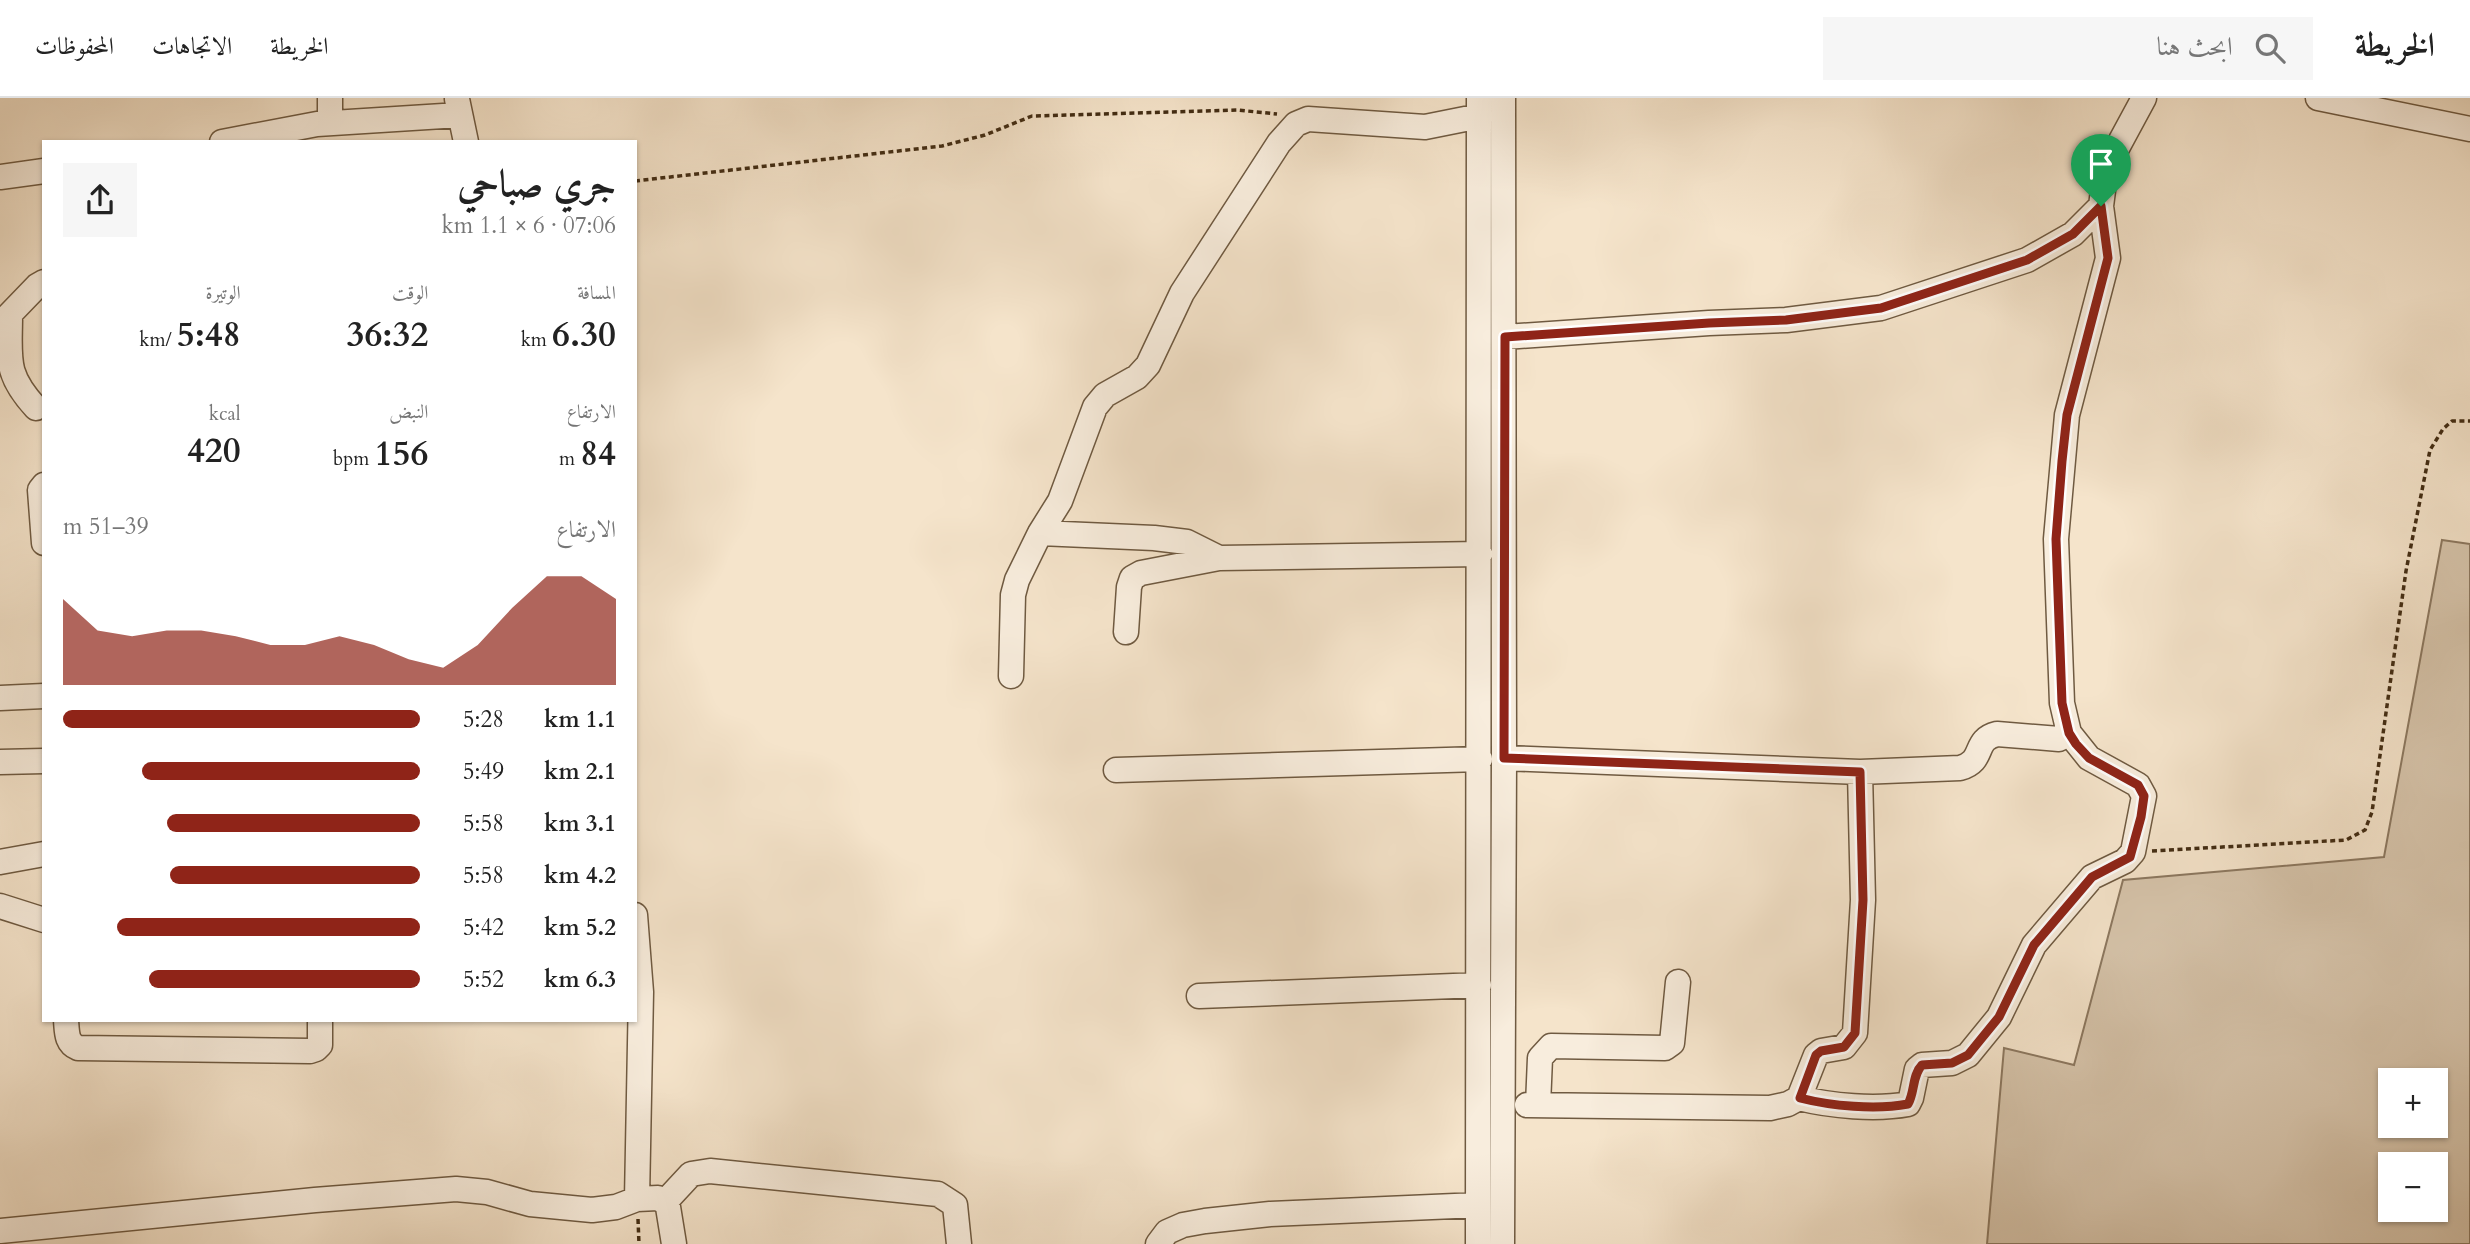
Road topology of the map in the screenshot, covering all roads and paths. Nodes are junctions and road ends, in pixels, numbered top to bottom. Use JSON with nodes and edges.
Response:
{"nodes":[{"id":1,"x":330,"y":98,"type":"edge"},
{"id":2,"x":1503,"y":98,"type":"edge"},
{"id":3,"x":2144,"y":98,"type":"edge"},
{"id":4,"x":2318,"y":98,"type":"edge"},
{"id":5,"x":458,"y":106,"type":"edge"},
{"id":6,"x":1480,"y":107,"type":"edge"},
{"id":7,"x":330,"y":123,"type":"junction"},
{"id":8,"x":1296,"y":124,"type":"junction"},
{"id":9,"x":2470,"y":129,"type":"edge"},
{"id":10,"x":265,"y":138,"type":"edge"},
{"id":11,"x":244,"y":140,"type":"edge"},
{"id":12,"x":466,"y":140,"type":"edge"},
{"id":13,"x":42,"y":171,"type":"edge"},
{"id":14,"x":0,"y":177,"type":"edge"},
{"id":15,"x":637,"y":181,"type":"edge"},
{"id":16,"x":2101,"y":206,"type":"junction"},
{"id":17,"x":42,"y":283,"type":"edge"},
{"id":18,"x":1505,"y":337,"type":"junction"},
{"id":19,"x":37,"y":408,"type":"dead end"},
{"id":20,"x":2470,"y":421,"type":"edge"},
{"id":21,"x":42,"y":488,"type":"edge"},
{"id":22,"x":42,"y":516,"type":"edge"},
{"id":23,"x":1040,"y":533,"type":"junction"},
{"id":24,"x":1480,"y":554,"type":"junction"},
{"id":25,"x":1219,"y":558,"type":"junction"},
{"id":26,"x":1126,"y":632,"type":"dead end"},
{"id":27,"x":1011,"y":676,"type":"dead end"},
{"id":28,"x":42,"y":696,"type":"edge"},
{"id":29,"x":0,"y":698,"type":"edge"},
{"id":30,"x":2069,"y":733,"type":"junction"},
{"id":31,"x":1504,"y":758,"type":"junction"},
{"id":32,"x":1480,"y":759,"type":"junction"},
{"id":33,"x":42,"y":761,"type":"edge"},
{"id":34,"x":0,"y":762,"type":"edge"},
{"id":35,"x":1116,"y":770,"type":"dead end"},
{"id":36,"x":1860,"y":772,"type":"junction"},
{"id":37,"x":2133,"y":852,"type":"junction"},
{"id":38,"x":42,"y":854,"type":"edge"},
{"id":39,"x":0,"y":862,"type":"edge"},
{"id":40,"x":0,"y":906,"type":"edge"},
{"id":41,"x":42,"y":919,"type":"edge"},
{"id":42,"x":637,"y":946,"type":"edge"},
{"id":43,"x":1678,"y":982,"type":"dead end"},
{"id":44,"x":1479,"y":985,"type":"junction"},
{"id":45,"x":1199,"y":996,"type":"dead end"},
{"id":46,"x":66,"y":1022,"type":"edge"},
{"id":47,"x":320,"y":1022,"type":"edge"},
{"id":48,"x":1800,"y":1098,"type":"junction"},
{"id":49,"x":637,"y":1199,"type":"junction"},
{"id":50,"x":665,"y":1202,"type":"junction"},
{"id":51,"x":1478,"y":1205,"type":"junction"},
{"id":52,"x":0,"y":1231,"type":"edge"},
{"id":53,"x":674,"y":1244,"type":"edge"},
{"id":54,"x":959,"y":1244,"type":"edge"},
{"id":55,"x":1158,"y":1244,"type":"edge"},
{"id":56,"x":1478,"y":1244,"type":"edge"},
{"id":57,"x":1502,"y":1244,"type":"edge"}],
"edges":[{"from":1,"to":7,"type":"street"},
{"from":2,"to":18,"type":"street"},
{"from":3,"to":16,"type":"street"},
{"from":4,"to":9,"type":"street"},
{"from":5,"to":7,"type":"street"},
{"from":5,"to":12,"type":"street"},
{"from":6,"to":8,"type":"street"},
{"from":6,"to":24,"type":"street"},
{"from":7,"to":10,"type":"street"},
{"from":8,"to":15,"type":"path"},
{"from":8,"to":23,"type":"street"},
{"from":10,"to":11,"type":"street"},
{"from":13,"to":14,"type":"street"},
{"from":16,"to":18,"type":"street"},
{"from":16,"to":30,"type":"street"},
{"from":17,"to":19,"type":"street"},
{"from":18,"to":31,"type":"street"},
{"from":20,"to":37,"type":"path"},
{"from":21,"to":22,"type":"street"},
{"from":23,"to":25,"type":"street"},
{"from":23,"to":27,"type":"street"},
{"from":24,"to":25,"type":"street"},
{"from":24,"to":32,"type":"street"},
{"from":25,"to":26,"type":"street"},
{"from":28,"to":29,"type":"street"},
{"from":30,"to":36,"type":"street"},
{"from":30,"to":37,"type":"street"},
{"from":31,"to":36,"type":"street"},
{"from":31,"to":57,"type":"street"},
{"from":32,"to":35,"type":"street"},
{"from":32,"to":44,"type":"street"},
{"from":33,"to":34,"type":"street"},
{"from":36,"to":48,"type":"street"},
{"from":37,"to":48,"type":"street"},
{"from":38,"to":39,"type":"street"},
{"from":40,"to":41,"type":"street"},
{"from":42,"to":49,"type":"street"},
{"from":43,"to":48,"type":"street"},
{"from":44,"to":45,"type":"street"},
{"from":44,"to":51,"type":"street"},
{"from":46,"to":47,"type":"street"},
{"from":49,"to":50,"type":"street"},
{"from":49,"to":52,"type":"street"},
{"from":50,"to":53,"type":"street"},
{"from":50,"to":54,"type":"street"},
{"from":51,"to":55,"type":"street"},
{"from":51,"to":56,"type":"street"}]}
